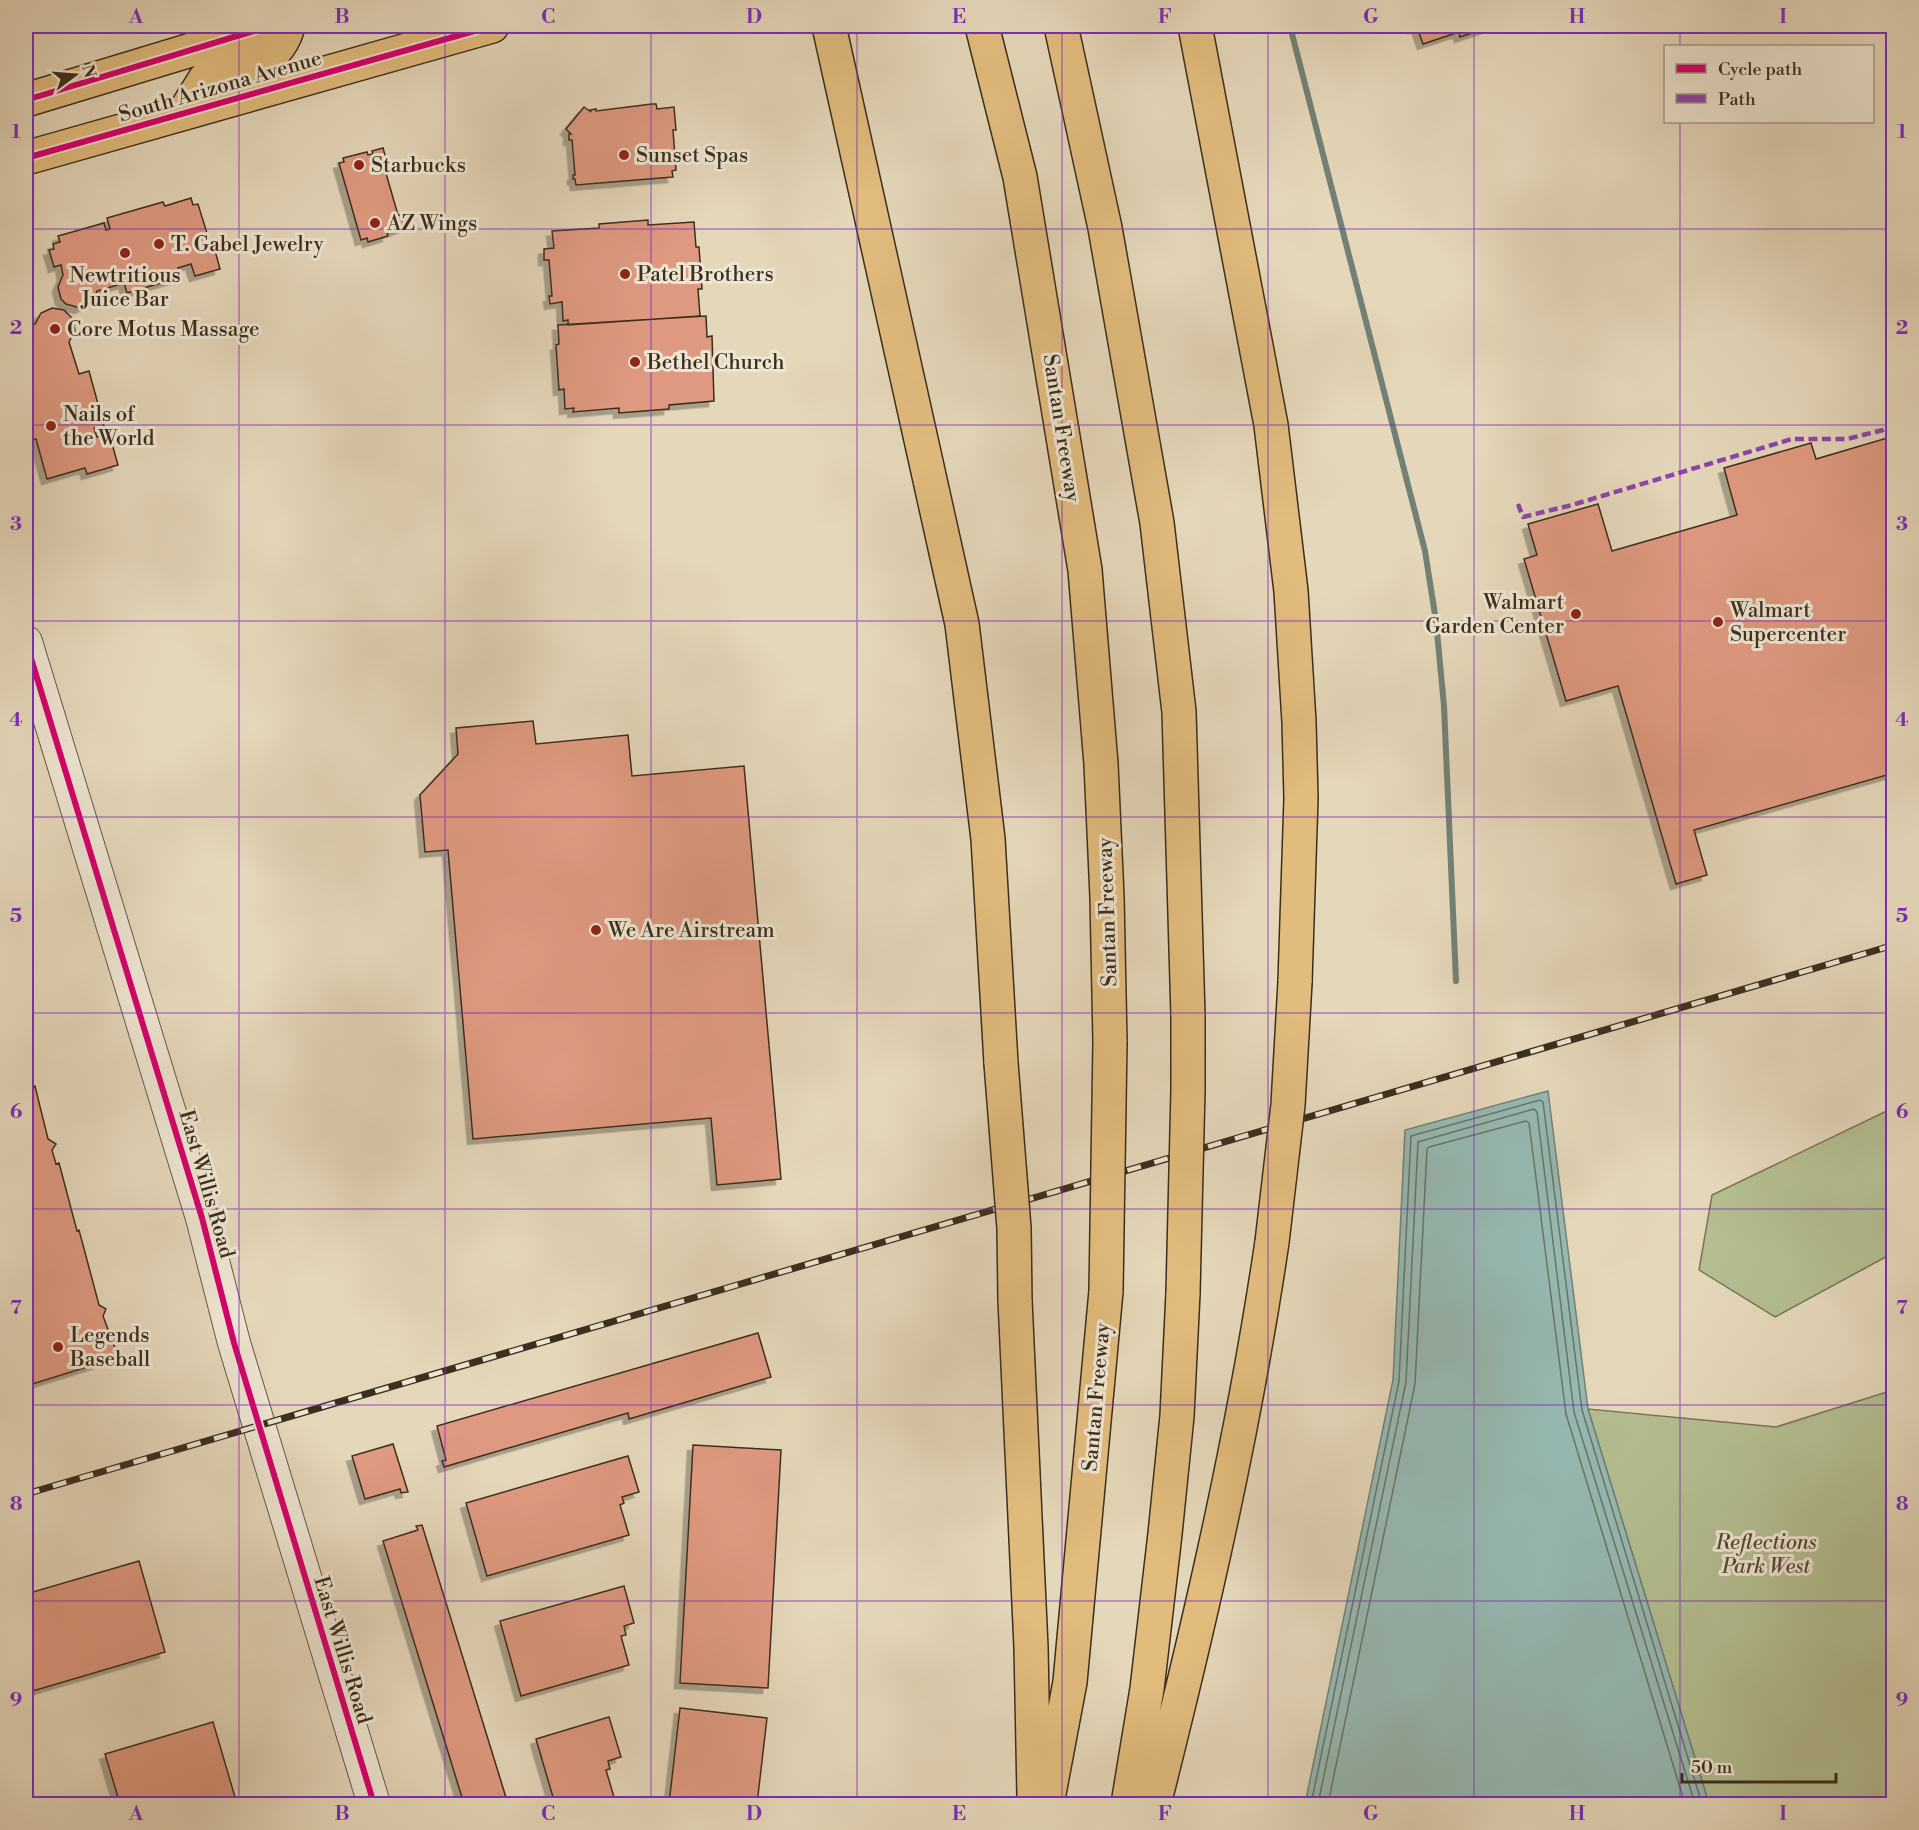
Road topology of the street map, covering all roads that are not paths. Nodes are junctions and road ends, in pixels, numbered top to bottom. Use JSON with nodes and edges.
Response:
{"nodes":[{"id":1,"x":270,"y":26,"type":"edge"},
{"id":2,"x":288,"y":26,"type":"edge"},
{"id":3,"x":492,"y":26,"type":"edge"},
{"id":4,"x":829,"y":26,"type":"edge"},
{"id":5,"x":982,"y":26,"type":"edge"},
{"id":6,"x":1061,"y":26,"type":"edge"},
{"id":7,"x":1195,"y":26,"type":"edge"},
{"id":8,"x":26,"y":99,"type":"edge"},
{"id":9,"x":184,"y":113,"type":"junction"},
{"id":10,"x":26,"y":158,"type":"edge"},
{"id":11,"x":26,"y":642,"type":"edge"},
{"id":12,"x":374,"y":1804,"type":"edge"},
{"id":13,"x":1033,"y":1804,"type":"edge"},
{"id":14,"x":1047,"y":1804,"type":"edge"},
{"id":15,"x":1128,"y":1804,"type":"edge"},
{"id":16,"x":1154,"y":1804,"type":"edge"}],
"edges":[{"from":1,"to":8,"type":"main road","name":"South Arizona Avenue"},
{"from":2,"to":9,"type":"main road"},
{"from":3,"to":9,"type":"main road","name":"South Arizona Avenue"},
{"from":4,"to":13,"type":"main road","bridge":true},
{"from":5,"to":14,"type":"main road","name":"Santan Freeway","bridge":true},
{"from":6,"to":15,"type":"main road","bridge":true},
{"from":7,"to":16,"type":"main road","bridge":true},
{"from":9,"to":10,"type":"main road","name":"South Arizona Avenue"},
{"from":11,"to":12,"type":"street","name":"East Willis Road"}]}
